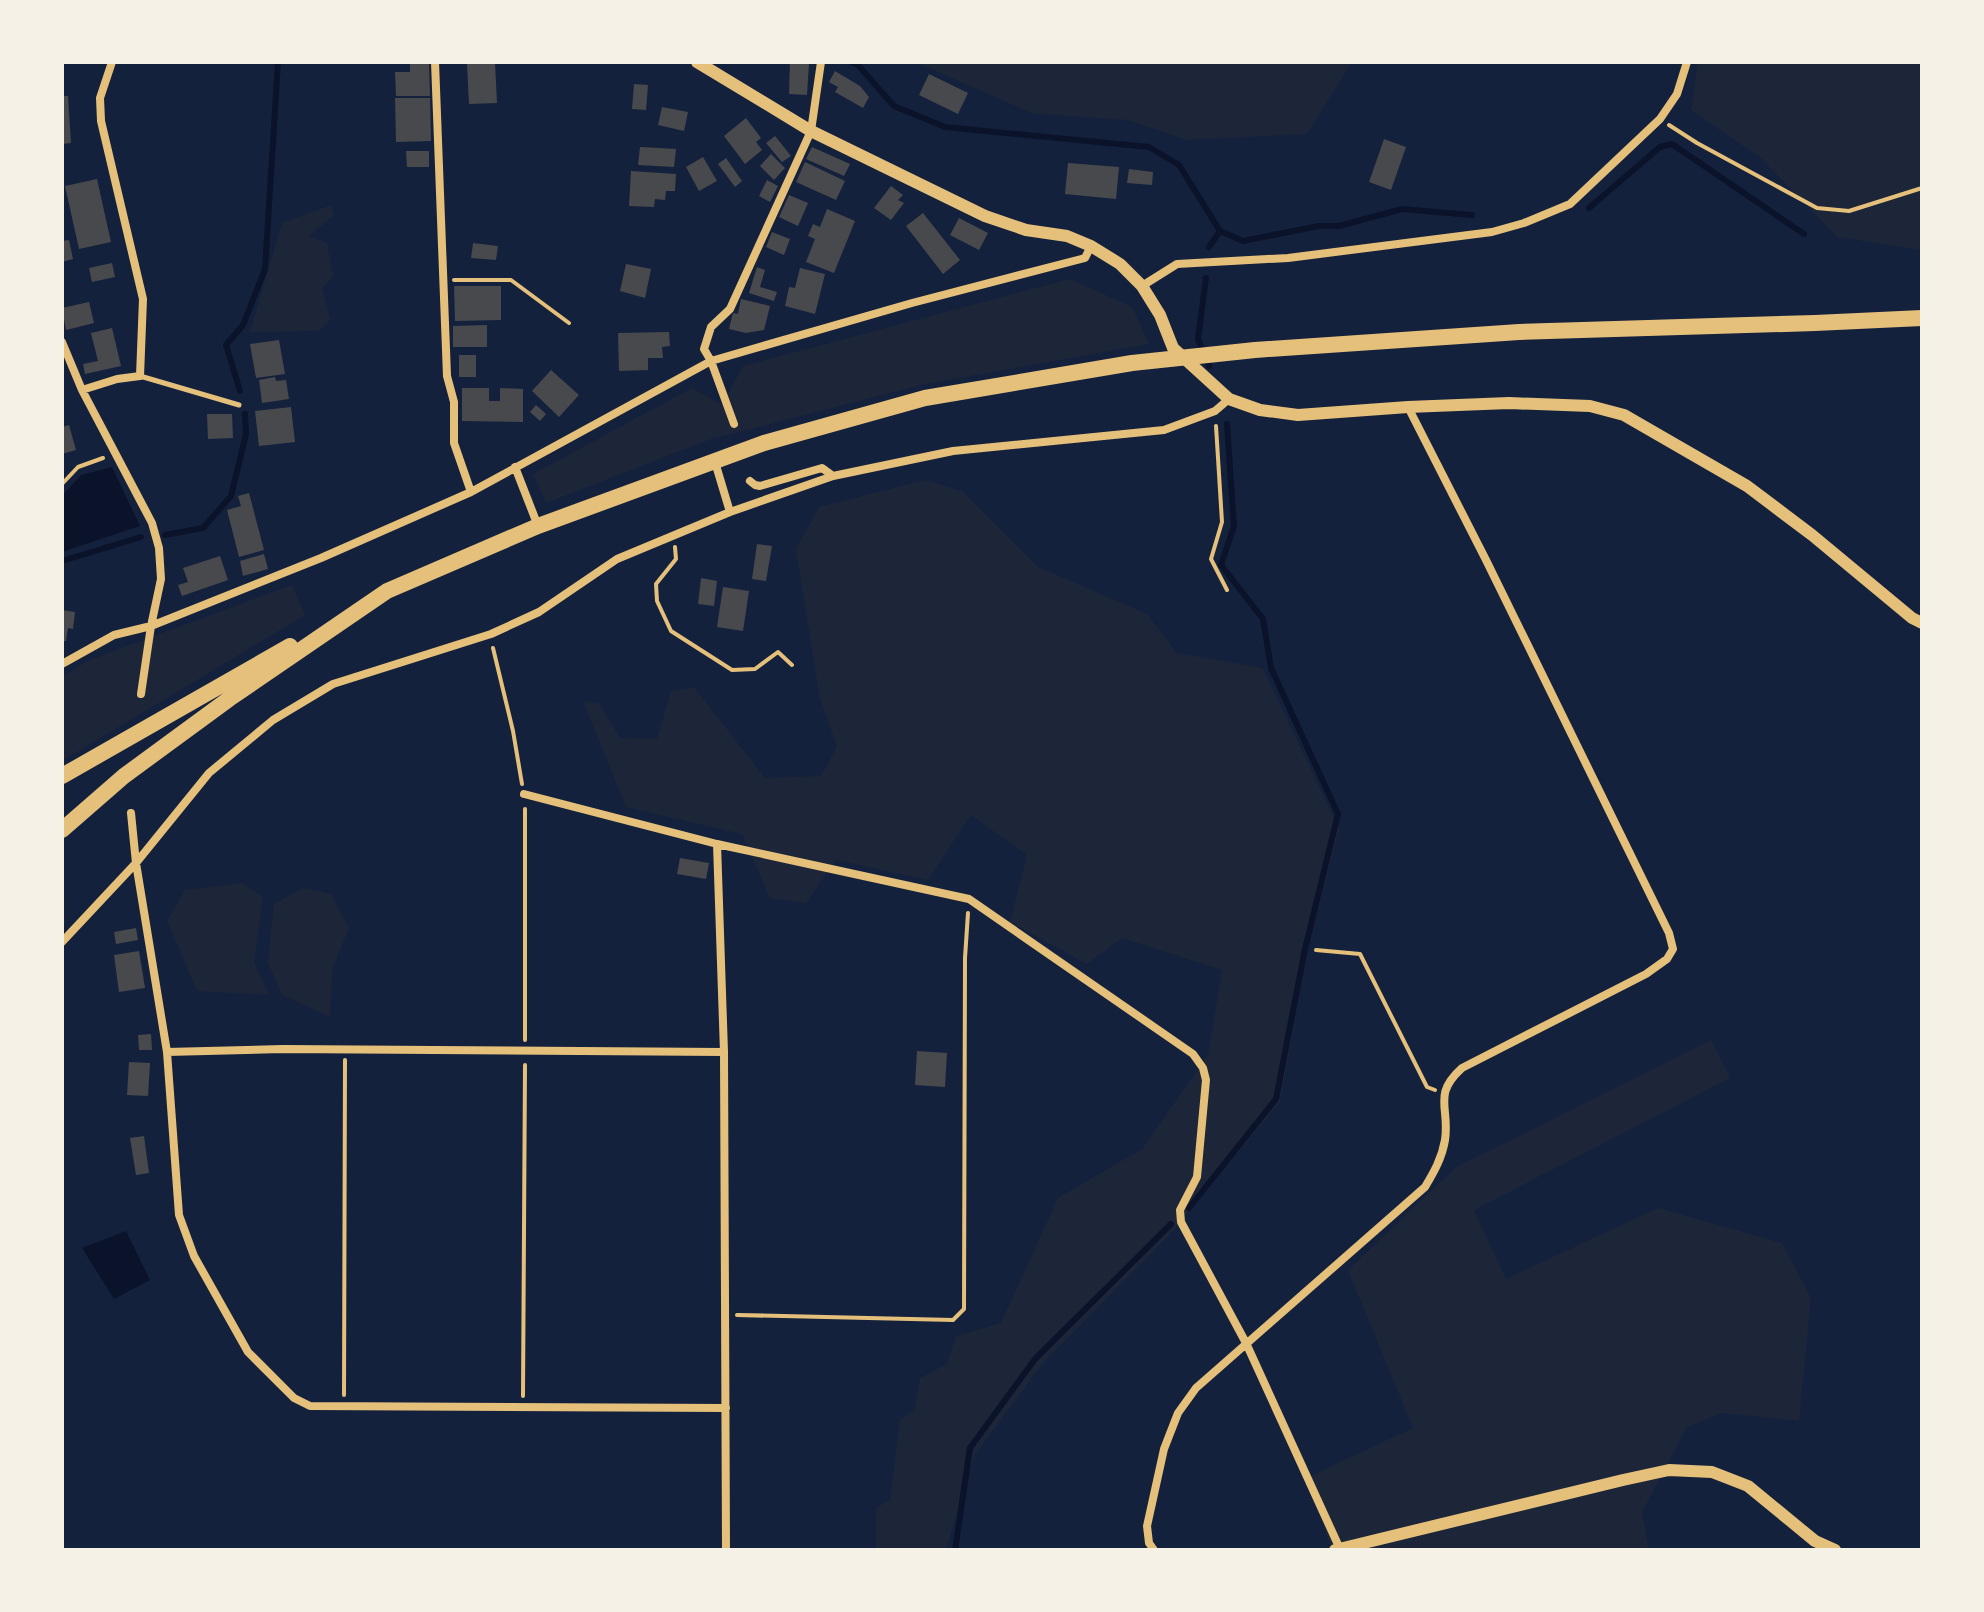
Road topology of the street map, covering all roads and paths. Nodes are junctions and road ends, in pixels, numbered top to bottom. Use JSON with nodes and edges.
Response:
{"nodes":[{"id":1,"x":112,"y":62,"type":"edge"},
{"id":2,"x":435,"y":62,"type":"edge"},
{"id":3,"x":697,"y":62,"type":"edge"},
{"id":4,"x":821,"y":62,"type":"edge"},
{"id":5,"x":1687,"y":62,"type":"edge"},
{"id":6,"x":1660,"y":119,"type":"junction"},
{"id":7,"x":811,"y":131,"type":"junction"},
{"id":8,"x":1922,"y":188,"type":"edge"},
{"id":9,"x":1091,"y":246,"type":"junction"},
{"id":10,"x":444,"y":280,"type":"junction"},
{"id":11,"x":1142,"y":286,"type":"junction"},
{"id":12,"x":1922,"y":318,"type":"edge"},
{"id":13,"x":569,"y":323,"type":"dead end"},
{"id":14,"x":62,"y":342,"type":"edge"},
{"id":15,"x":711,"y":361,"type":"junction"},
{"id":16,"x":140,"y":376,"type":"junction"},
{"id":17,"x":82,"y":390,"type":"junction"},
{"id":18,"x":1229,"y":399,"type":"junction"},
{"id":19,"x":239,"y":405,"type":"dead end"},
{"id":20,"x":1408,"y":407,"type":"junction"},
{"id":21,"x":1215,"y":411,"type":"junction"},
{"id":22,"x":734,"y":424,"type":"dead end"},
{"id":23,"x":116,"y":453,"type":"junction"},
{"id":24,"x":714,"y":461,"type":"junction"},
{"id":25,"x":515,"y":467,"type":"junction"},
{"id":26,"x":833,"y":476,"type":"junction"},
{"id":27,"x":750,"y":481,"type":"dead end"},
{"id":28,"x":62,"y":484,"type":"edge"},
{"id":29,"x":471,"y":492,"type":"junction"},
{"id":30,"x":730,"y":512,"type":"junction"},
{"id":31,"x":538,"y":526,"type":"junction"},
{"id":32,"x":673,"y":535,"type":"junction"},
{"id":33,"x":1227,"y":590,"type":"dead end"},
{"id":34,"x":387,"y":591,"type":"junction"},
{"id":35,"x":1922,"y":623,"type":"edge"},
{"id":36,"x":151,"y":626,"type":"junction"},
{"id":37,"x":491,"y":634,"type":"junction"},
{"id":38,"x":62,"y":664,"type":"edge"},
{"id":39,"x":792,"y":665,"type":"dead end"},
{"id":40,"x":141,"y":694,"type":"dead end"},
{"id":41,"x":62,"y":776,"type":"edge"},
{"id":42,"x":524,"y":794,"type":"junction"},
{"id":43,"x":131,"y":813,"type":"dead end"},
{"id":44,"x":62,"y":830,"type":"edge"},
{"id":45,"x":717,"y":844,"type":"junction"},
{"id":46,"x":136,"y":863,"type":"junction"},
{"id":47,"x":969,"y":899,"type":"junction"},
{"id":48,"x":62,"y":942,"type":"edge"},
{"id":49,"x":1316,"y":950,"type":"dead end"},
{"id":50,"x":345,"y":1049,"type":"junction"},
{"id":51,"x":525,"y":1051,"type":"junction"},
{"id":52,"x":167,"y":1052,"type":"junction"},
{"id":53,"x":724,"y":1052,"type":"junction"},
{"id":54,"x":1444,"y":1094,"type":"junction"},
{"id":55,"x":725,"y":1315,"type":"junction"},
{"id":56,"x":1246,"y":1343,"type":"junction"},
{"id":57,"x":344,"y":1406,"type":"junction"},
{"id":58,"x":523,"y":1407,"type":"junction"},
{"id":59,"x":726,"y":1408,"type":"junction"},
{"id":60,"x":1338,"y":1549,"type":"edge"},
{"id":61,"x":726,"y":1550,"type":"edge"},
{"id":62,"x":1154,"y":1550,"type":"edge"},
{"id":63,"x":1835,"y":1550,"type":"edge"}],
"edges":[{"from":1,"to":16,"type":"street"},
{"from":2,"to":10,"type":"street"},
{"from":3,"to":7,"type":"street"},
{"from":4,"to":7,"type":"street"},
{"from":5,"to":6,"type":"street"},
{"from":6,"to":8,"type":"path"},
{"from":6,"to":11,"type":"street"},
{"from":7,"to":9,"type":"street"},
{"from":7,"to":15,"type":"street"},
{"from":9,"to":11,"type":"street"},
{"from":9,"to":15,"type":"street"},
{"from":10,"to":13,"type":"path"},
{"from":10,"to":29,"type":"street"},
{"from":11,"to":18,"type":"street"},
{"from":12,"to":24,"type":"highway"},
{"from":14,"to":17,"type":"street"},
{"from":15,"to":22,"type":"street"},
{"from":15,"to":25,"type":"street"},
{"from":16,"to":17,"type":"street"},
{"from":16,"to":19,"type":"lane"},
{"from":17,"to":23,"type":"street"},
{"from":18,"to":20,"type":"street"},
{"from":18,"to":21,"type":"street"},
{"from":20,"to":35,"type":"street"},
{"from":20,"to":54,"type":"street"},
{"from":21,"to":26,"type":"street"},
{"from":21,"to":33,"type":"path"},
{"from":23,"to":28,"type":"path"},
{"from":23,"to":36,"type":"street"},
{"from":24,"to":30,"type":"street"},
{"from":24,"to":31,"type":"highway"},
{"from":25,"to":29,"type":"street"},
{"from":25,"to":31,"type":"street"},
{"from":26,"to":27,"type":"street"},
{"from":26,"to":30,"type":"street"},
{"from":29,"to":36,"type":"street"},
{"from":30,"to":32,"type":"street"},
{"from":31,"to":34,"type":"highway"},
{"from":32,"to":37,"type":"street"},
{"from":32,"to":39,"type":"path"},
{"from":34,"to":41,"type":"highway"},
{"from":34,"to":44,"type":"highway"},
{"from":36,"to":38,"type":"street"},
{"from":36,"to":40,"type":"street"},
{"from":37,"to":42,"type":"path"},
{"from":37,"to":46,"type":"street"},
{"from":42,"to":45,"type":"street"},
{"from":42,"to":51,"type":"path"},
{"from":43,"to":46,"type":"street"},
{"from":45,"to":47,"type":"street"},
{"from":45,"to":53,"type":"street"},
{"from":46,"to":48,"type":"street"},
{"from":46,"to":52,"type":"street"},
{"from":47,"to":55,"type":"path"},
{"from":47,"to":56,"type":"street"},
{"from":49,"to":54,"type":"path"},
{"from":50,"to":51,"type":"street"},
{"from":50,"to":52,"type":"street"},
{"from":50,"to":57,"type":"path"},
{"from":51,"to":53,"type":"street"},
{"from":51,"to":58,"type":"path"},
{"from":52,"to":57,"type":"street"},
{"from":53,"to":55,"type":"street"},
{"from":54,"to":56,"type":"street"},
{"from":55,"to":59,"type":"street"},
{"from":56,"to":60,"type":"street"},
{"from":56,"to":62,"type":"street"},
{"from":57,"to":58,"type":"street"},
{"from":58,"to":59,"type":"street"},
{"from":59,"to":61,"type":"street"},
{"from":60,"to":63,"type":"street"}]}
